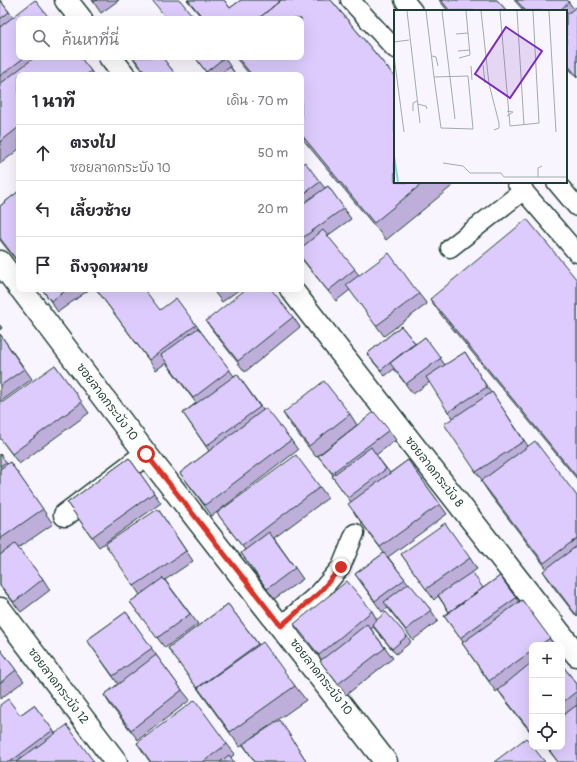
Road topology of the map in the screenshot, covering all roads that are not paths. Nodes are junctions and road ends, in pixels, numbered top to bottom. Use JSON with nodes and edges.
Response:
{"nodes":[{"id":1,"x":66,"y":0,"type":"edge"},
{"id":2,"x":350,"y":0,"type":"edge"},
{"id":3,"x":404,"y":0,"type":"edge"},
{"id":4,"x":412,"y":10,"type":"edge"},
{"id":5,"x":79,"y":16,"type":"edge"},
{"id":6,"x":394,"y":49,"type":"edge"},
{"id":7,"x":112,"y":60,"type":"edge"},
{"id":8,"x":122,"y":72,"type":"edge"},
{"id":9,"x":557,"y":183,"type":"edge"},
{"id":10,"x":520,"y":186,"type":"edge"},
{"id":11,"x":577,"y":207,"type":"edge"},
{"id":12,"x":450,"y":248,"type":"dead end"},
{"id":13,"x":577,"y":253,"type":"edge"},
{"id":14,"x":0,"y":262,"type":"edge"},
{"id":15,"x":16,"y":283,"type":"edge"},
{"id":16,"x":23,"y":292,"type":"edge"},
{"id":17,"x":293,"y":292,"type":"edge"},
{"id":18,"x":146,"y":454,"type":"junction"},
{"id":19,"x":65,"y":515,"type":"dead end"},
{"id":20,"x":355,"y":533,"type":"dead end"},
{"id":21,"x":0,"y":609,"type":"edge"},
{"id":22,"x":281,"y":626,"type":"junction"},
{"id":23,"x":577,"y":655,"type":"edge"},
{"id":24,"x":116,"y":762,"type":"edge"},
{"id":25,"x":386,"y":762,"type":"edge"}],
"edges":[{"from":1,"to":5,"type":"street"},
{"from":2,"to":6,"type":"lane"},
{"from":3,"to":4,"type":"lane"},
{"from":7,"to":8,"type":"street"},
{"from":9,"to":11,"type":"lane"},
{"from":10,"to":12,"type":"lane"},
{"from":10,"to":13,"type":"lane"},
{"from":14,"to":15,"type":"street","name":"ซอยลาดกระบัง 10"},
{"from":16,"to":18,"type":"street","name":"ซอยลาดกระบัง 10"},
{"from":17,"to":23,"type":"street","name":"ซอยลาดกระบัง 8"},
{"from":18,"to":19,"type":"street"},
{"from":18,"to":22,"type":"street","name":"ซอยลาดกระบัง 10"},
{"from":20,"to":22,"type":"lane"},
{"from":21,"to":24,"type":"street","name":"ซอยลาดกระบัง 12"},
{"from":22,"to":25,"type":"street","name":"ซอยลาดกระบัง 10"}]}
